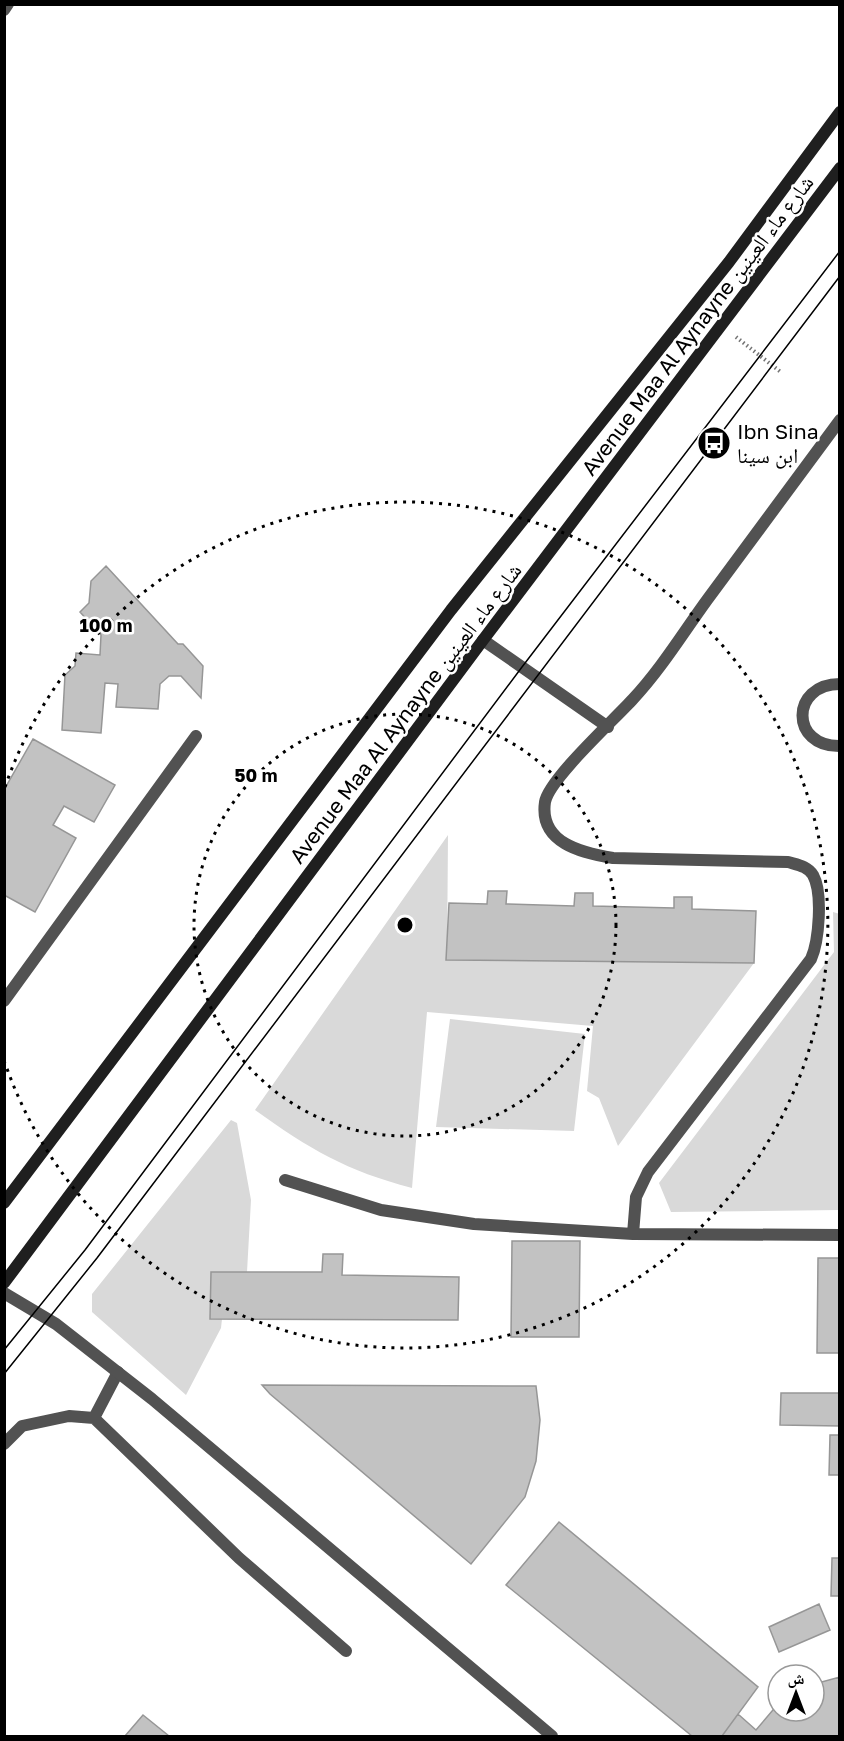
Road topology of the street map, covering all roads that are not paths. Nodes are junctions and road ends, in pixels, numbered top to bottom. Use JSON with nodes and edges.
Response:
{"nodes":[{"id":1,"x":8,"y":4,"type":"edge"},
{"id":2,"x":4,"y":10,"type":"edge"},
{"id":3,"x":840,"y":112,"type":"edge"},
{"id":4,"x":840,"y":168,"type":"edge"},
{"id":5,"x":840,"y":420,"type":"edge"},
{"id":6,"x":483,"y":640,"type":"junction"},
{"id":7,"x":840,"y":684,"type":"edge"},
{"id":8,"x":608,"y":727,"type":"junction"},
{"id":9,"x":196,"y":736,"type":"dead end"},
{"id":10,"x":840,"y":746,"type":"edge"},
{"id":11,"x":4,"y":1001,"type":"edge"},
{"id":12,"x":285,"y":1180,"type":"dead end"},
{"id":13,"x":4,"y":1203,"type":"edge"},
{"id":14,"x":633,"y":1234,"type":"junction"},
{"id":15,"x":840,"y":1235,"type":"edge"},
{"id":16,"x":4,"y":1283,"type":"edge"},
{"id":17,"x":4,"y":1293,"type":"edge"},
{"id":18,"x":118,"y":1372,"type":"junction"},
{"id":19,"x":94,"y":1418,"type":"junction"},
{"id":20,"x":4,"y":1444,"type":"edge"},
{"id":21,"x":345,"y":1651,"type":"dead end"},
{"id":22,"x":552,"y":1737,"type":"edge"}],
"edges":[{"from":1,"to":2,"type":"street"},
{"from":3,"to":13,"type":"street","name":"Avenue Maa Al Aynayne شارع ماء العينين"},
{"from":4,"to":6,"type":"street","name":"Avenue Maa Al Aynayne شارع ماء العينين"},
{"from":5,"to":8,"type":"street"},
{"from":6,"to":8,"type":"street"},
{"from":6,"to":16,"type":"street","name":"Avenue Maa Al Aynayne شارع ماء العينين"},
{"from":7,"to":10,"type":"street"},
{"from":8,"to":14,"type":"street"},
{"from":9,"to":11,"type":"street"},
{"from":12,"to":14,"type":"street"},
{"from":14,"to":15,"type":"street"},
{"from":17,"to":18,"type":"street"},
{"from":18,"to":19,"type":"street"},
{"from":18,"to":22,"type":"street"},
{"from":19,"to":20,"type":"street"},
{"from":19,"to":21,"type":"street"}]}
